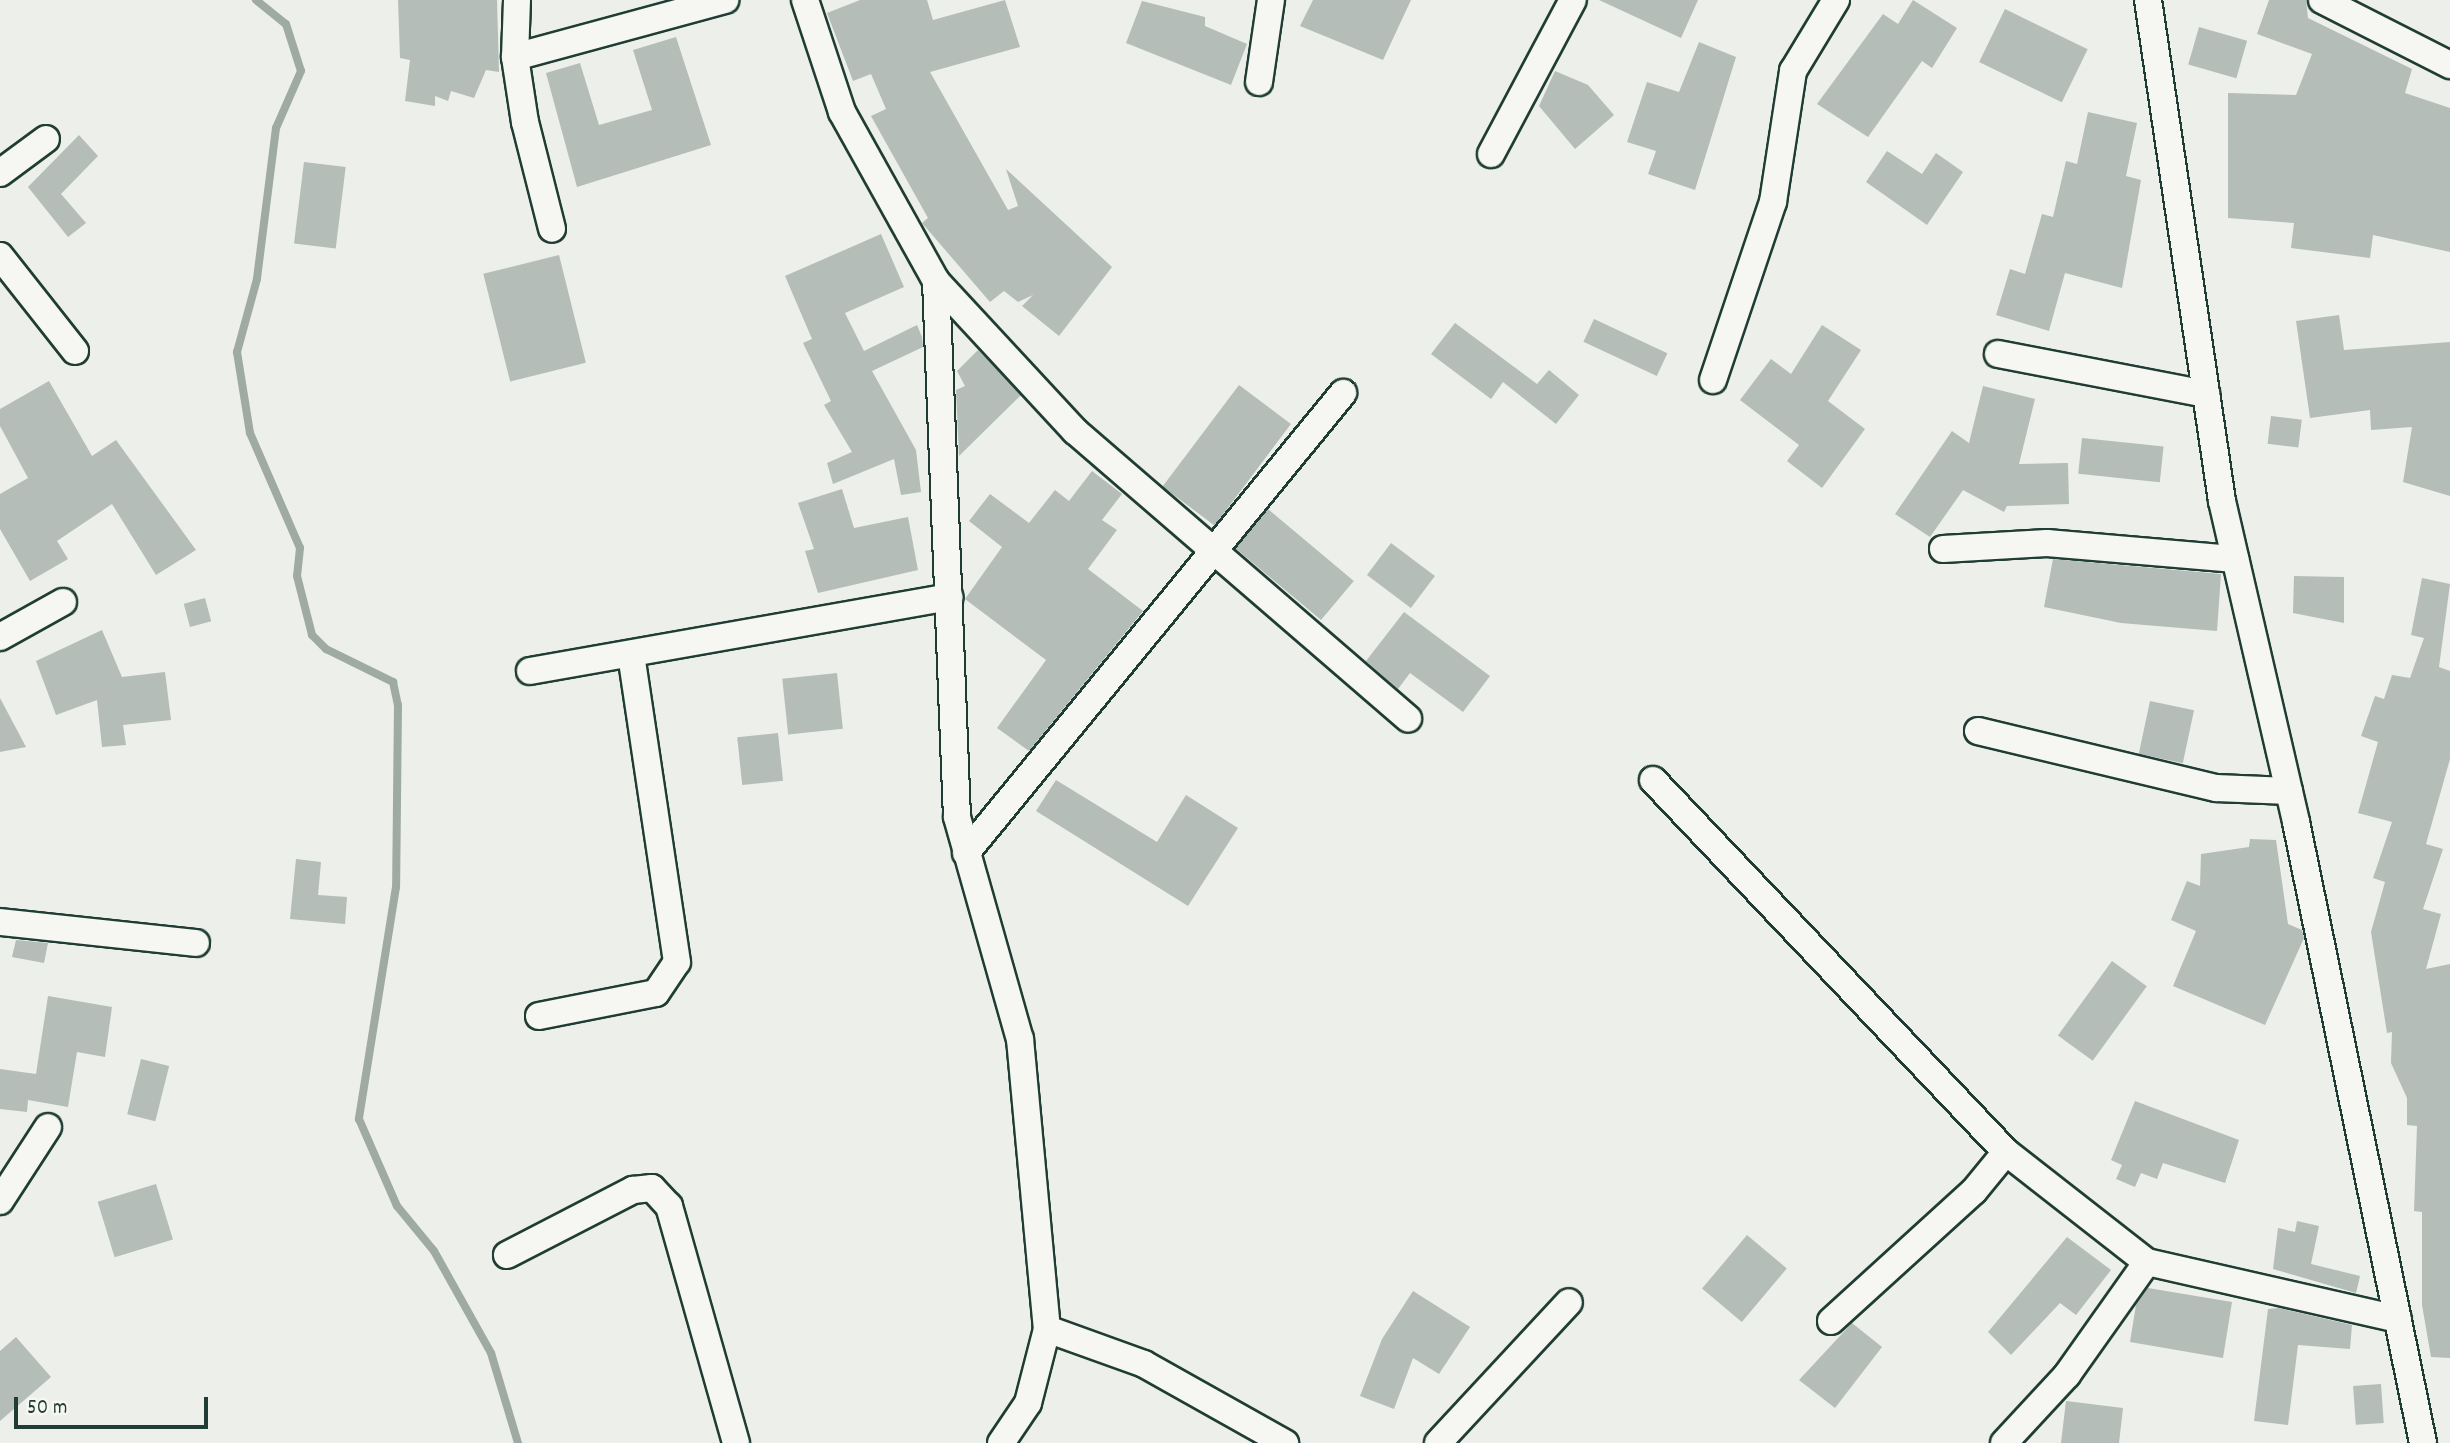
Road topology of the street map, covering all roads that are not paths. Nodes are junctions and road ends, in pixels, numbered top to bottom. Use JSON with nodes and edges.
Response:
{"nodes":[{"id":1,"x":517,"y":0,"type":"edge"},
{"id":2,"x":725,"y":0,"type":"edge"},
{"id":3,"x":805,"y":0,"type":"edge"},
{"id":4,"x":1271,"y":0,"type":"edge"},
{"id":5,"x":1836,"y":0,"type":"edge"},
{"id":6,"x":2148,"y":0,"type":"edge"},
{"id":7,"x":2322,"y":0,"type":"edge"},
{"id":8,"x":1567,"y":2,"type":"edge"},
{"id":9,"x":515,"y":57,"type":"junction"},
{"id":10,"x":2450,"y":65,"type":"edge"},
{"id":11,"x":1259,"y":82,"type":"dead end"},
{"id":12,"x":46,"y":139,"type":"dead end"},
{"id":13,"x":1491,"y":155,"type":"dead end"},
{"id":14,"x":0,"y":173,"type":"edge"},
{"id":15,"x":552,"y":229,"type":"dead end"},
{"id":16,"x":0,"y":256,"type":"edge"},
{"id":17,"x":936,"y":281,"type":"junction"},
{"id":18,"x":75,"y":351,"type":"dead end"},
{"id":19,"x":1998,"y":354,"type":"dead end"},
{"id":20,"x":1713,"y":380,"type":"dead end"},
{"id":21,"x":1343,"y":393,"type":"dead end"},
{"id":22,"x":2206,"y":394,"type":"junction"},
{"id":23,"x":1943,"y":548,"type":"dead end"},
{"id":24,"x":1210,"y":553,"type":"junction"},
{"id":25,"x":2235,"y":559,"type":"junction"},
{"id":26,"x":950,"y":597,"type":"junction"},
{"id":27,"x":63,"y":602,"type":"dead end"},
{"id":28,"x":0,"y":637,"type":"edge"},
{"id":29,"x":631,"y":655,"type":"junction"},
{"id":30,"x":530,"y":671,"type":"dead end"},
{"id":31,"x":1408,"y":718,"type":"dead end"},
{"id":32,"x":1978,"y":731,"type":"dead end"},
{"id":33,"x":1653,"y":780,"type":"dead end"},
{"id":34,"x":2289,"y":792,"type":"junction"},
{"id":35,"x":966,"y":853,"type":"junction"},
{"id":36,"x":0,"y":922,"type":"edge"},
{"id":37,"x":196,"y":943,"type":"dead end"},
{"id":38,"x":539,"y":1016,"type":"dead end"},
{"id":39,"x":48,"y":1127,"type":"dead end"},
{"id":40,"x":2006,"y":1152,"type":"junction"},
{"id":41,"x":0,"y":1201,"type":"edge"},
{"id":42,"x":507,"y":1255,"type":"dead end"},
{"id":43,"x":2147,"y":1262,"type":"junction"},
{"id":44,"x":1569,"y":1302,"type":"dead end"},
{"id":45,"x":2398,"y":1319,"type":"junction"},
{"id":46,"x":1831,"y":1321,"type":"dead end"},
{"id":47,"x":1047,"y":1329,"type":"junction"},
{"id":48,"x":736,"y":1443,"type":"edge"},
{"id":49,"x":1001,"y":1443,"type":"edge"},
{"id":50,"x":1285,"y":1443,"type":"edge"},
{"id":51,"x":1438,"y":1443,"type":"edge"},
{"id":52,"x":2004,"y":1443,"type":"edge"},
{"id":53,"x":2423,"y":1443,"type":"edge"}],
"edges":[{"from":1,"to":9,"type":"street"},
{"from":2,"to":9,"type":"street"},
{"from":3,"to":17,"type":"street"},
{"from":4,"to":11,"type":"street"},
{"from":5,"to":20,"type":"street"},
{"from":6,"to":22,"type":"street"},
{"from":7,"to":10,"type":"street"},
{"from":8,"to":13,"type":"street"},
{"from":9,"to":15,"type":"street"},
{"from":12,"to":14,"type":"street"},
{"from":16,"to":18,"type":"street"},
{"from":17,"to":24,"type":"street"},
{"from":17,"to":26,"type":"street"},
{"from":19,"to":22,"type":"street"},
{"from":21,"to":24,"type":"street"},
{"from":22,"to":25,"type":"street"},
{"from":23,"to":25,"type":"street"},
{"from":24,"to":31,"type":"street"},
{"from":24,"to":35,"type":"street"},
{"from":25,"to":34,"type":"street"},
{"from":26,"to":29,"type":"street"},
{"from":26,"to":35,"type":"street"},
{"from":27,"to":28,"type":"street"},
{"from":29,"to":30,"type":"street"},
{"from":29,"to":38,"type":"street"},
{"from":32,"to":34,"type":"street"},
{"from":33,"to":40,"type":"street"},
{"from":34,"to":45,"type":"street"},
{"from":35,"to":47,"type":"street"},
{"from":36,"to":37,"type":"street"},
{"from":39,"to":41,"type":"street"},
{"from":40,"to":43,"type":"street"},
{"from":40,"to":46,"type":"street"},
{"from":42,"to":48,"type":"street"},
{"from":43,"to":45,"type":"street"},
{"from":43,"to":52,"type":"street"},
{"from":44,"to":51,"type":"street"},
{"from":45,"to":53,"type":"street"},
{"from":47,"to":49,"type":"street"},
{"from":47,"to":50,"type":"street"}]}
